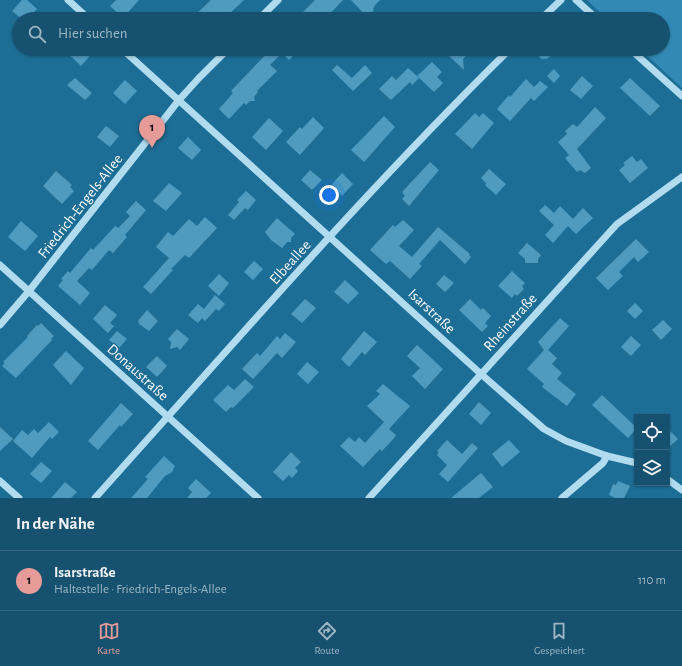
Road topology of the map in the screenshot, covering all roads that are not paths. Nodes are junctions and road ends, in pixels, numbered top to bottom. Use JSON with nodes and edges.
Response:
{"nodes":[{"id":1,"x":68,"y":0,"type":"edge"},
{"id":2,"x":278,"y":0,"type":"edge"},
{"id":3,"x":561,"y":0,"type":"edge"},
{"id":4,"x":576,"y":0,"type":"edge"},
{"id":5,"x":81,"y":12,"type":"edge"},
{"id":6,"x":266,"y":12,"type":"edge"},
{"id":7,"x":548,"y":12,"type":"edge"},
{"id":8,"x":589,"y":12,"type":"edge"},
{"id":9,"x":130,"y":56,"type":"edge"},
{"id":10,"x":221,"y":56,"type":"edge"},
{"id":11,"x":503,"y":56,"type":"edge"},
{"id":12,"x":638,"y":56,"type":"edge"},
{"id":13,"x":682,"y":96,"type":"edge"},
{"id":14,"x":180,"y":100,"type":"junction"},
{"id":15,"x":682,"y":177,"type":"edge"},
{"id":16,"x":331,"y":236,"type":"junction"},
{"id":17,"x":0,"y":265,"type":"edge"},
{"id":18,"x":29,"y":291,"type":"junction"},
{"id":19,"x":0,"y":324,"type":"edge"},
{"id":20,"x":481,"y":374,"type":"junction"},
{"id":21,"x":168,"y":417,"type":"junction"},
{"id":22,"x":607,"y":456,"type":"junction"},
{"id":23,"x":634,"y":462,"type":"edge"},
{"id":24,"x":0,"y":480,"type":"edge"},
{"id":25,"x":670,"y":481,"type":"edge"},
{"id":26,"x":682,"y":490,"type":"edge"},
{"id":27,"x":19,"y":498,"type":"edge"},
{"id":28,"x":95,"y":498,"type":"edge"},
{"id":29,"x":258,"y":498,"type":"edge"},
{"id":30,"x":369,"y":498,"type":"edge"},
{"id":31,"x":562,"y":498,"type":"edge"}],
"edges":[{"from":1,"to":5,"type":"street"},
{"from":2,"to":6,"type":"street"},
{"from":3,"to":7,"type":"street"},
{"from":4,"to":8,"type":"street"},
{"from":9,"to":14,"type":"street","name":"Isarstraße"},
{"from":10,"to":14,"type":"street","name":"Friedrich-Engels-Allee"},
{"from":11,"to":16,"type":"street","name":"Elbeallee"},
{"from":12,"to":13,"type":"street"},
{"from":14,"to":16,"type":"street","name":"Isarstraße"},
{"from":14,"to":18,"type":"street","name":"Friedrich-Engels-Allee"},
{"from":15,"to":20,"type":"street","name":"Rheinstraße"},
{"from":16,"to":20,"type":"street","name":"Isarstraße"},
{"from":16,"to":21,"type":"street","name":"Elbeallee"},
{"from":17,"to":18,"type":"street","name":"Donaustraße"},
{"from":18,"to":19,"type":"street","name":"Friedrich-Engels-Allee"},
{"from":18,"to":21,"type":"street","name":"Donaustraße"},
{"from":20,"to":22,"type":"street","name":"Isarstraße"},
{"from":20,"to":30,"type":"street","name":"Rheinstraße"},
{"from":21,"to":28,"type":"street","name":"Elbeallee"},
{"from":21,"to":29,"type":"street","name":"Donaustraße"},
{"from":22,"to":23,"type":"street","name":"Isarstraße"},
{"from":22,"to":31,"type":"street"},
{"from":24,"to":27,"type":"street"},
{"from":25,"to":26,"type":"street"}]}
